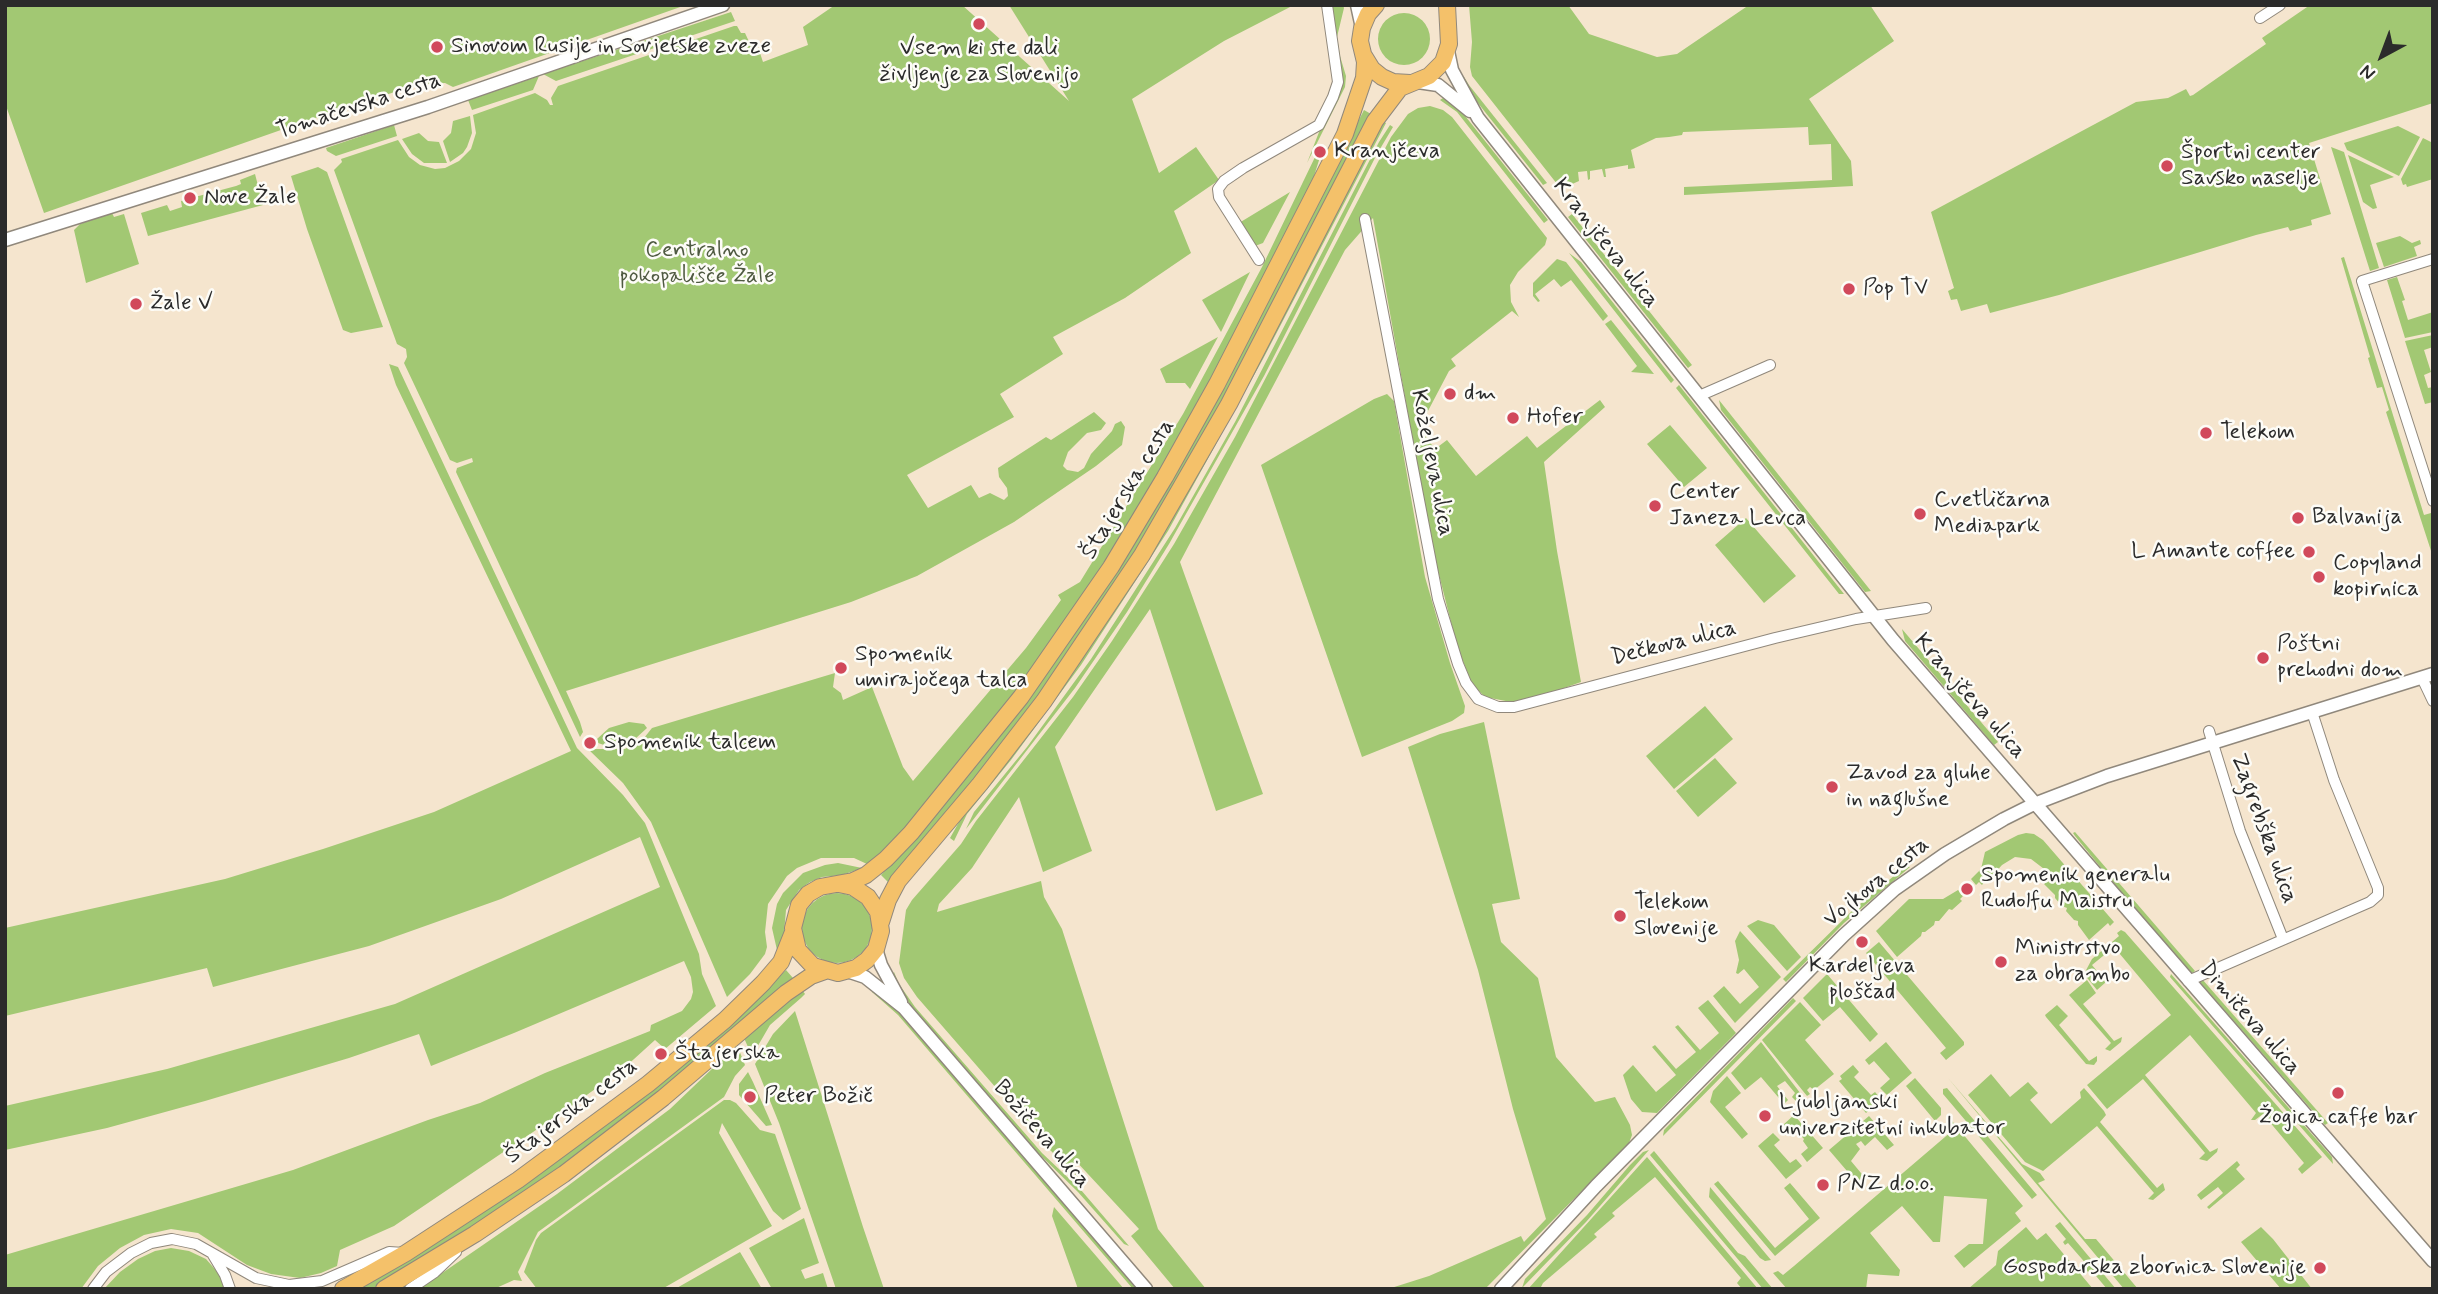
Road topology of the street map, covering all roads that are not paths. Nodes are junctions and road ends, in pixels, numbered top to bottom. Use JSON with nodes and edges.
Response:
{"nodes":[{"id":1,"x":723,"y":5,"type":"edge"},
{"id":2,"x":1327,"y":5,"type":"edge"},
{"id":3,"x":1357,"y":5,"type":"edge"},
{"id":4,"x":1376,"y":5,"type":"edge"},
{"id":5,"x":1433,"y":5,"type":"edge"},
{"id":6,"x":1447,"y":5,"type":"edge"},
{"id":7,"x":2277,"y":6,"type":"edge"},
{"id":8,"x":2260,"y":18,"type":"dead end"},
{"id":9,"x":1362,"y":28,"type":"junction"},
{"id":10,"x":1448,"y":30,"type":"junction"},
{"id":11,"x":1448,"y":48,"type":"junction"},
{"id":12,"x":1364,"y":55,"type":"junction"},
{"id":13,"x":1412,"y":83,"type":"junction"},
{"id":14,"x":1478,"y":118,"type":"junction"},
{"id":15,"x":1365,"y":219,"type":"dead end"},
{"id":16,"x":5,"y":240,"type":"edge"},
{"id":17,"x":2433,"y":259,"type":"edge"},
{"id":18,"x":1259,"y":260,"type":"dead end"},
{"id":19,"x":1770,"y":365,"type":"dead end"},
{"id":20,"x":1699,"y":396,"type":"junction"},
{"id":21,"x":2433,"y":501,"type":"edge"},
{"id":22,"x":1926,"y":608,"type":"dead end"},
{"id":23,"x":1874,"y":616,"type":"junction"},
{"id":24,"x":2427,"y":676,"type":"edge"},
{"id":25,"x":2433,"y":701,"type":"edge"},
{"id":26,"x":1485,"y":703,"type":"joint"},
{"id":27,"x":2312,"y":712,"type":"junction"},
{"id":28,"x":2210,"y":737,"type":"junction"},
{"id":29,"x":2034,"y":804,"type":"junction"},
{"id":30,"x":839,"y":884,"type":"junction"},
{"id":31,"x":881,"y":922,"type":"junction"},
{"id":32,"x":793,"y":932,"type":"junction"},
{"id":33,"x":2283,"y":939,"type":"junction"},
{"id":34,"x":876,"y":949,"type":"junction"},
{"id":35,"x":825,"y":971,"type":"junction"},
{"id":36,"x":847,"y":971,"type":"junction"},
{"id":37,"x":2194,"y":978,"type":"junction"},
{"id":38,"x":904,"y":1008,"type":"junction"},
{"id":39,"x":475,"y":1234,"type":"junction"},
{"id":40,"x":211,"y":1252,"type":"junction"},
{"id":41,"x":406,"y":1253,"type":"junction"},
{"id":42,"x":2433,"y":1261,"type":"edge"},
{"id":43,"x":93,"y":1289,"type":"edge"},
{"id":44,"x":230,"y":1289,"type":"edge"},
{"id":45,"x":343,"y":1289,"type":"edge"},
{"id":46,"x":384,"y":1289,"type":"edge"},
{"id":47,"x":410,"y":1289,"type":"edge"},
{"id":48,"x":1146,"y":1289,"type":"edge"},
{"id":49,"x":1501,"y":1289,"type":"edge"}],
"edges":[{"from":1,"to":16,"type":"street","name":"Tomačevska cesta"},
{"from":2,"to":18,"type":"street"},
{"from":3,"to":9,"type":"street"},
{"from":4,"to":9,"type":"main road"},
{"from":5,"to":10,"type":"main road"},
{"from":6,"to":10,"type":"main road"},
{"from":7,"to":8,"type":"street"},
{"from":9,"to":12,"type":"main road","name":"Štajerska cesta"},
{"from":10,"to":11,"type":"main road"},
{"from":11,"to":13,"type":"main road","name":"Štajerska cesta"},
{"from":11,"to":14,"type":"street","name":"Kranjčeva ulica"},
{"from":12,"to":13,"type":"main road"},
{"from":12,"to":30,"type":"main road","name":"Štajerska cesta"},
{"from":13,"to":14,"type":"street","name":"Kranjčeva ulica"},
{"from":13,"to":31,"type":"main road","name":"Štajerska cesta"},
{"from":14,"to":20,"type":"street","name":"Kranjčeva ulica"},
{"from":15,"to":26,"type":"street","name":"Koželjeva ulica"},
{"from":17,"to":21,"type":"street"},
{"from":19,"to":20,"type":"street"},
{"from":20,"to":23,"type":"street","name":"Kranjčeva ulica"},
{"from":22,"to":23,"type":"street","name":"Kranjčeva ulica"},
{"from":23,"to":26,"type":"street","name":"Dečkova ulica"},
{"from":23,"to":29,"type":"street","name":"Kranjčeva ulica"},
{"from":24,"to":25,"type":"street"},
{"from":24,"to":27,"type":"street","name":"Vojkova cesta"},
{"from":27,"to":28,"type":"street","name":"Vojkova cesta"},
{"from":27,"to":33,"type":"street"},
{"from":28,"to":29,"type":"street","name":"Vojkova cesta"},
{"from":28,"to":33,"type":"street","name":"Zagrebška ulica"},
{"from":29,"to":37,"type":"street","name":"Dimičeva ulica"},
{"from":29,"to":49,"type":"street","name":"Vojkova cesta"},
{"from":30,"to":31,"type":"main road"},
{"from":30,"to":32,"type":"main road","name":"Štajerska cesta"},
{"from":31,"to":34,"type":"main road","name":"Štajerska cesta"},
{"from":32,"to":35,"type":"main road"},
{"from":32,"to":41,"type":"main road","name":"Štajerska cesta"},
{"from":33,"to":37,"type":"street"},
{"from":34,"to":36,"type":"main road"},
{"from":34,"to":38,"type":"street","name":"Božičeva ulica"},
{"from":35,"to":36,"type":"main road","name":"Štajerska cesta"},
{"from":35,"to":39,"type":"main road","name":"Štajerska cesta"},
{"from":36,"to":38,"type":"street","name":"Božičeva ulica"},
{"from":37,"to":42,"type":"street","name":"Dimičeva ulica"},
{"from":38,"to":48,"type":"street","name":"Božičeva ulica"},
{"from":39,"to":46,"type":"main road","name":"Štajerska cesta"},
{"from":39,"to":47,"type":"street"},
{"from":40,"to":41,"type":"street"},
{"from":40,"to":43,"type":"street"},
{"from":40,"to":44,"type":"street"},
{"from":41,"to":45,"type":"main road","name":"Štajerska cesta"}]}
